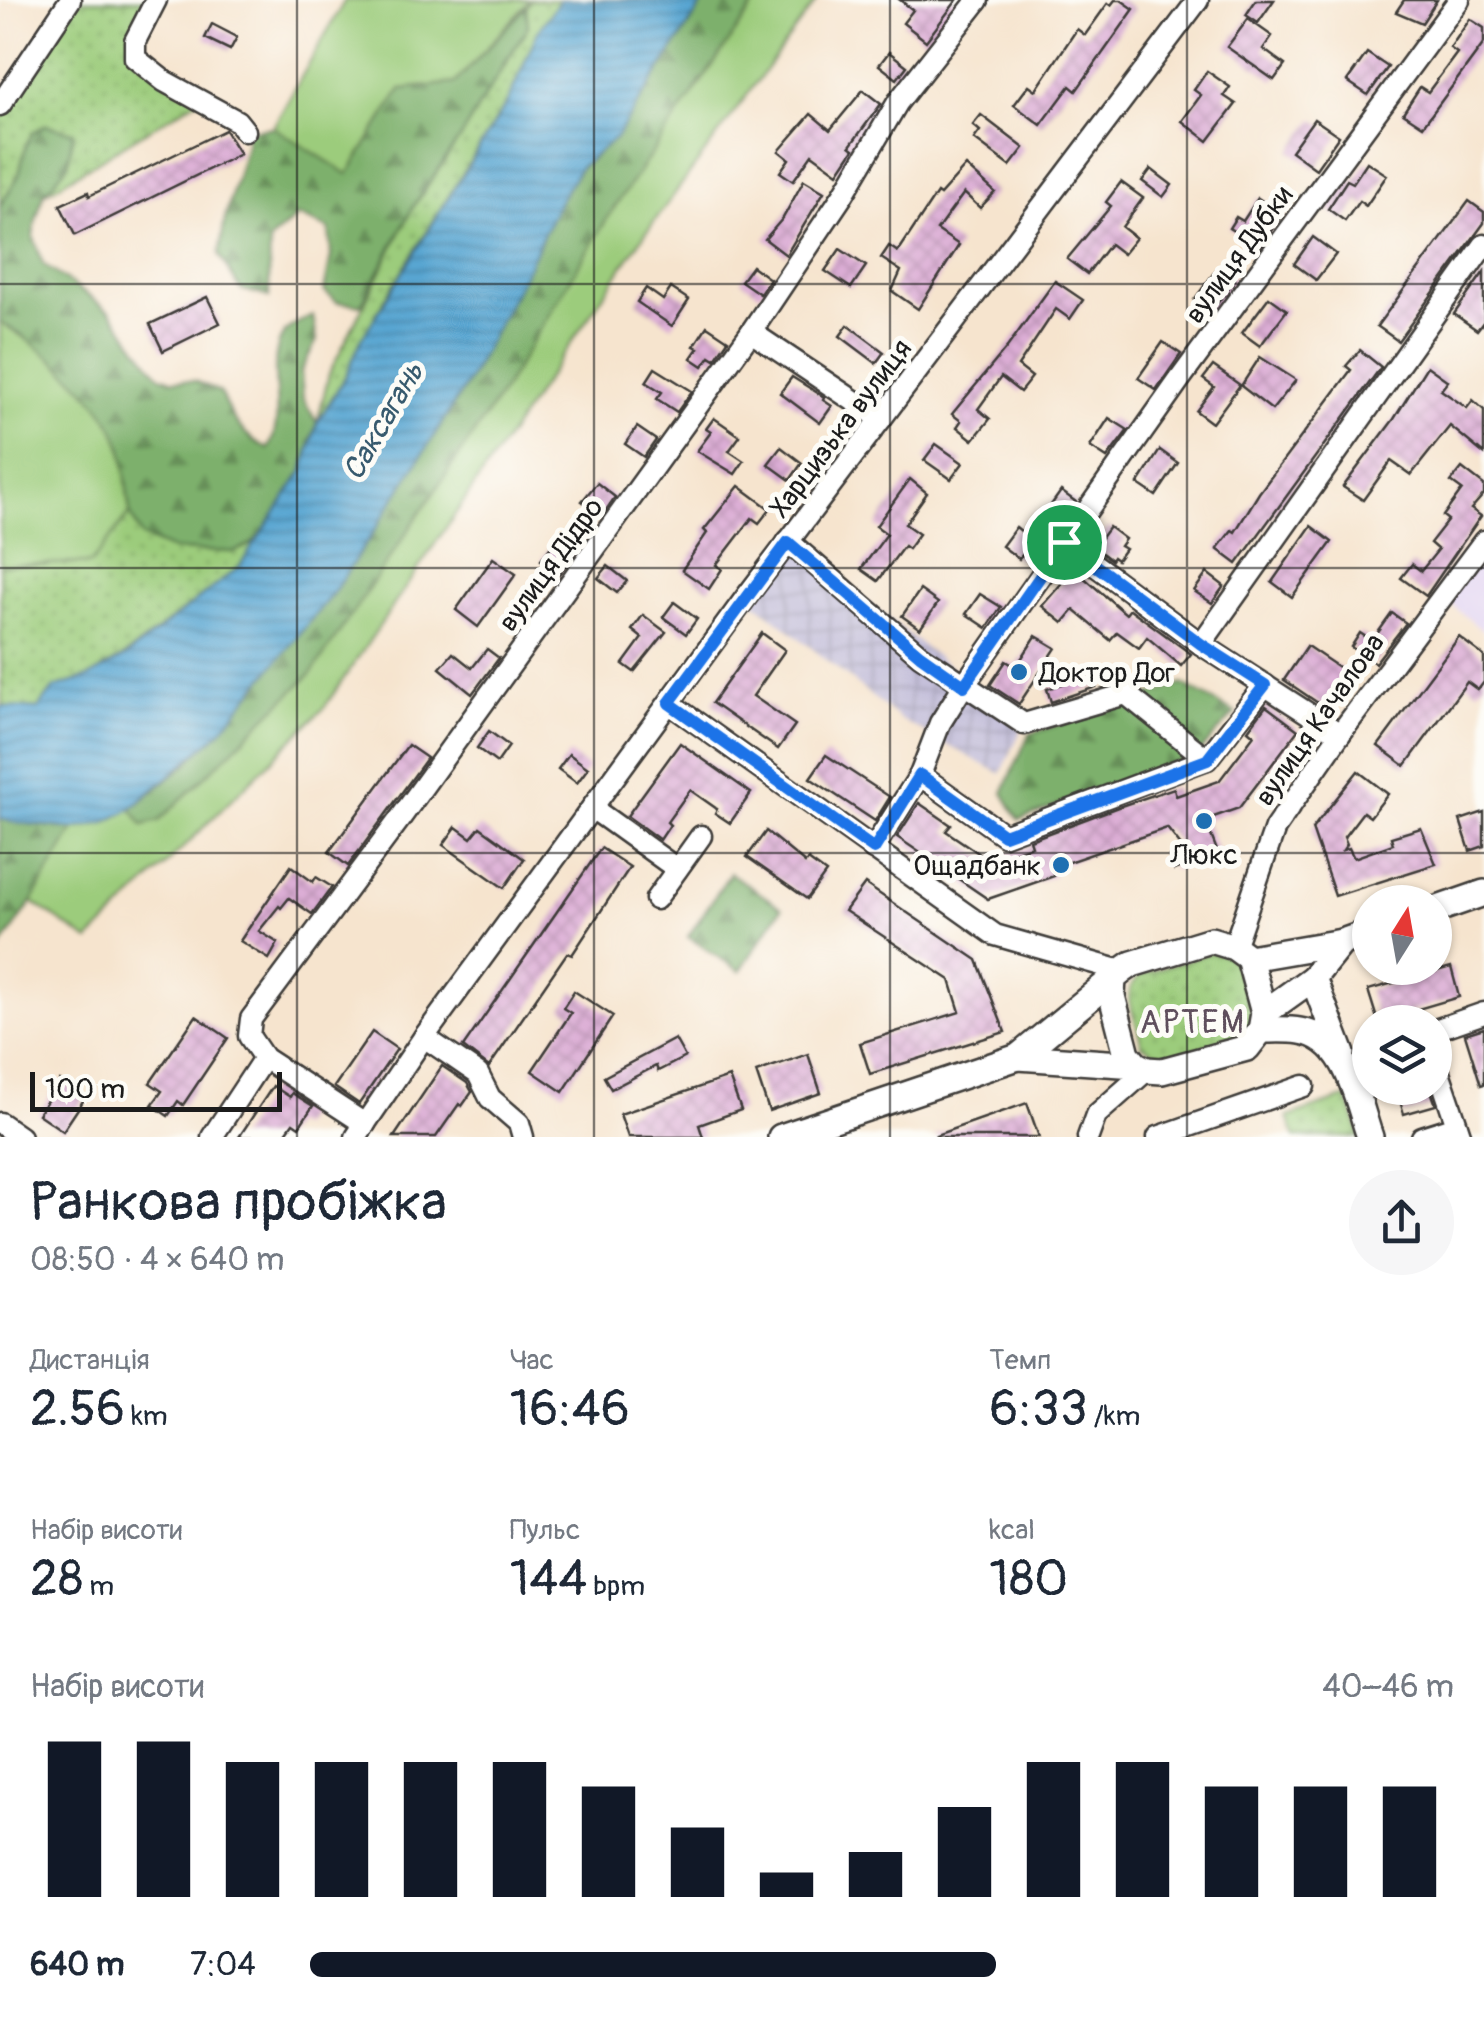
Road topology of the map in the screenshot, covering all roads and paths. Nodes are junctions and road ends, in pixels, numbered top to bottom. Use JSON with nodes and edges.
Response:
{"nodes":[{"id":1,"x":70,"y":0,"type":"edge"},
{"id":2,"x":156,"y":0,"type":"edge"},
{"id":3,"x":978,"y":0,"type":"edge"},
{"id":4,"x":1198,"y":0,"type":"edge"},
{"id":5,"x":1459,"y":0,"type":"edge"},
{"id":6,"x":0,"y":105,"type":"edge"},
{"id":7,"x":244,"y":131,"type":"dead end"},
{"id":8,"x":1484,"y":246,"type":"edge"},
{"id":9,"x":751,"y":332,"type":"junction"},
{"id":10,"x":881,"y":420,"type":"junction"},
{"id":11,"x":1484,"y":541,"type":"edge"},
{"id":12,"x":788,"y":542,"type":"junction"},
{"id":13,"x":1064,"y":542,"type":"junction"},
{"id":14,"x":1201,"y":644,"type":"junction"},
{"id":15,"x":1265,"y":685,"type":"junction"},
{"id":16,"x":964,"y":686,"type":"junction"},
{"id":17,"x":669,"y":703,"type":"junction"},
{"id":18,"x":1340,"y":734,"type":"junction"},
{"id":19,"x":1207,"y":760,"type":"junction"},
{"id":20,"x":920,"y":775,"type":"junction"},
{"id":21,"x":592,"y":808,"type":"junction"},
{"id":22,"x":701,"y":836,"type":"dead end"},
{"id":23,"x":874,"y":849,"type":"junction"},
{"id":24,"x":678,"y":869,"type":"junction"},
{"id":25,"x":1484,"y":893,"type":"edge"},
{"id":26,"x":656,"y":900,"type":"dead end"},
{"id":27,"x":1452,"y":904,"type":"edge"},
{"id":28,"x":1352,"y":938,"type":"edge"},
{"id":29,"x":1342,"y":942,"type":"junction"},
{"id":30,"x":1242,"y":952,"type":"junction"},
{"id":31,"x":1118,"y":975,"type":"junction"},
{"id":32,"x":1312,"y":978,"type":"junction"},
{"id":33,"x":1484,"y":1013,"type":"edge"},
{"id":34,"x":1262,"y":1021,"type":"junction"},
{"id":35,"x":1452,"y":1024,"type":"edge"},
{"id":36,"x":424,"y":1038,"type":"junction"},
{"id":37,"x":1018,"y":1057,"type":"junction"},
{"id":38,"x":264,"y":1058,"type":"junction"},
{"id":39,"x":1142,"y":1068,"type":"junction"},
{"id":40,"x":1347,"y":1068,"type":"junction"},
{"id":41,"x":1304,"y":1086,"type":"dead end"},
{"id":42,"x":1450,"y":1105,"type":"edge"},
{"id":43,"x":0,"y":1123,"type":"edge"},
{"id":44,"x":360,"y":1130,"type":"edge"},
{"id":45,"x":1459,"y":1131,"type":"edge"},
{"id":46,"x":20,"y":1137,"type":"edge"},
{"id":47,"x":212,"y":1137,"type":"edge"},
{"id":48,"x":523,"y":1137,"type":"edge"},
{"id":49,"x":781,"y":1137,"type":"edge"},
{"id":50,"x":1088,"y":1137,"type":"edge"},
{"id":51,"x":1158,"y":1137,"type":"edge"},
{"id":52,"x":1370,"y":1137,"type":"edge"},
{"id":53,"x":1422,"y":1137,"type":"edge"}],
"edges":[{"from":1,"to":6,"type":"street"},
{"from":2,"to":7,"type":"street"},
{"from":3,"to":9,"type":"street","name":"вулиця Дідро"},
{"from":4,"to":10,"type":"street","name":"Харцизька вулиця"},
{"from":5,"to":13,"type":"street","name":"вулиця Дубки"},
{"from":8,"to":14,"type":"street"},
{"from":9,"to":10,"type":"street"},
{"from":9,"to":38,"type":"street","name":"вулиця Дідро"},
{"from":10,"to":12,"type":"street","name":"Харцизька вулиця"},
{"from":11,"to":18,"type":"street","name":"вулиця Качалова"},
{"from":12,"to":16,"type":"street"},
{"from":12,"to":17,"type":"street","name":"Харцизька вулиця"},
{"from":13,"to":14,"type":"street"},
{"from":13,"to":16,"type":"street","name":"вулиця Дубки"},
{"from":14,"to":15,"type":"street"},
{"from":15,"to":18,"type":"street"},
{"from":15,"to":19,"type":"street"},
{"from":16,"to":19,"type":"street"},
{"from":16,"to":20,"type":"street","name":"вулиця Дубки"},
{"from":17,"to":21,"type":"street","name":"Харцизька вулиця"},
{"from":17,"to":23,"type":"street"},
{"from":18,"to":30,"type":"street","name":"вулиця Качалова"},
{"from":19,"to":20,"type":"street"},
{"from":20,"to":23,"type":"street","name":"вулиця Дубки"},
{"from":21,"to":24,"type":"street"},
{"from":21,"to":36,"type":"street","name":"Харцизька вулиця"},
{"from":22,"to":24,"type":"street"},
{"from":23,"to":31,"type":"street"},
{"from":24,"to":26,"type":"street"},
{"from":25,"to":27,"type":"main road"},
{"from":28,"to":29,"type":"main road"},
{"from":29,"to":30,"type":"main road"},
{"from":29,"to":32,"type":"main road"},
{"from":30,"to":31,"type":"main road"},
{"from":30,"to":34,"type":"main road"},
{"from":31,"to":37,"type":"main road"},
{"from":31,"to":39,"type":"main road"},
{"from":32,"to":34,"type":"main road"},
{"from":32,"to":40,"type":"main road"},
{"from":33,"to":35,"type":"street"},
{"from":34,"to":39,"type":"main road"},
{"from":34,"to":40,"type":"main road"},
{"from":36,"to":44,"type":"street","name":"Харцизька вулиця"},
{"from":36,"to":48,"type":"street"},
{"from":37,"to":39,"type":"main road"},
{"from":37,"to":49,"type":"main road"},
{"from":38,"to":44,"type":"street"},
{"from":38,"to":47,"type":"street"},
{"from":39,"to":50,"type":"street"},
{"from":40,"to":52,"type":"main road"},
{"from":41,"to":51,"type":"street"},
{"from":42,"to":45,"type":"street"},
{"from":43,"to":46,"type":"street"},
{"from":45,"to":53,"type":"street"}]}
